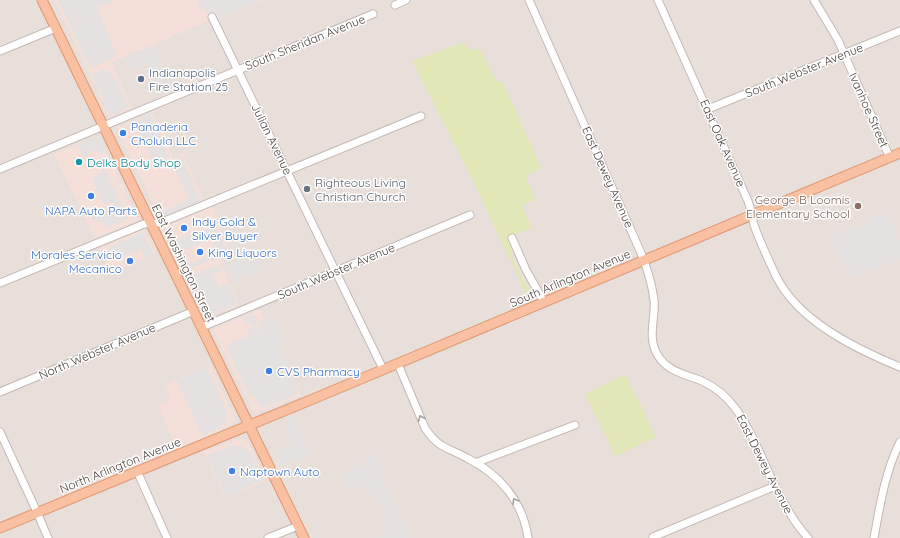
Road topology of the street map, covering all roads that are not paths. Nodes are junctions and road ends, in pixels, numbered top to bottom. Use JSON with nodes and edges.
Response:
{"nodes":[{"id":1,"x":42,"y":0,"type":"edge"},
{"id":2,"x":406,"y":0,"type":"edge"},
{"id":3,"x":529,"y":0,"type":"edge"},
{"id":4,"x":658,"y":0,"type":"edge"},
{"id":5,"x":814,"y":0,"type":"edge"},
{"id":6,"x":395,"y":5,"type":"dead end"},
{"id":7,"x":373,"y":14,"type":"dead end"},
{"id":8,"x":212,"y":17,"type":"dead end"},
{"id":9,"x":56,"y":28,"type":"junction"},
{"id":10,"x":900,"y":31,"type":"edge"},
{"id":11,"x":0,"y":51,"type":"edge"},
{"id":12,"x":844,"y":54,"type":"junction"},
{"id":13,"x":238,"y":70,"type":"junction"},
{"id":14,"x":708,"y":109,"type":"junction"},
{"id":15,"x":421,"y":116,"type":"dead end"},
{"id":16,"x":104,"y":126,"type":"junction"},
{"id":17,"x":900,"y":154,"type":"edge"},
{"id":18,"x":890,"y":158,"type":"junction"},
{"id":19,"x":0,"y":169,"type":"edge"},
{"id":20,"x":287,"y":170,"type":"junction"},
{"id":21,"x":470,"y":215,"type":"dead end"},
{"id":22,"x":752,"y":215,"type":"junction"},
{"id":23,"x":152,"y":224,"type":"junction"},
{"id":24,"x":512,"y":238,"type":"dead end"},
{"id":25,"x":644,"y":260,"type":"junction"},
{"id":26,"x":336,"y":271,"type":"junction"},
{"id":27,"x":0,"y":283,"type":"edge"},
{"id":28,"x":544,"y":302,"type":"junction"},
{"id":29,"x":194,"y":311,"type":"junction"},
{"id":30,"x":202,"y":327,"type":"junction"},
{"id":31,"x":398,"y":364,"type":"junction"},
{"id":32,"x":900,"y":366,"type":"edge"},
{"id":33,"x":384,"y":369,"type":"junction"},
{"id":34,"x":0,"y":392,"type":"edge"},
{"id":35,"x":250,"y":425,"type":"junction"},
{"id":36,"x":575,"y":425,"type":"dead end"},
{"id":37,"x":0,"y":432,"type":"edge"},
{"id":38,"x":900,"y":442,"type":"edge"},
{"id":39,"x":475,"y":463,"type":"junction"},
{"id":40,"x":137,"y":471,"type":"junction"},
{"id":41,"x":775,"y":486,"type":"junction"},
{"id":42,"x":37,"y":512,"type":"junction"},
{"id":43,"x":298,"y":526,"type":"junction"},
{"id":44,"x":0,"y":528,"type":"edge"},
{"id":45,"x":654,"y":537,"type":"edge"},
{"id":46,"x":48,"y":538,"type":"edge"},
{"id":47,"x":167,"y":538,"type":"edge"},
{"id":48,"x":268,"y":538,"type":"edge"},
{"id":49,"x":304,"y":538,"type":"edge"},
{"id":50,"x":528,"y":538,"type":"edge"},
{"id":51,"x":808,"y":538,"type":"edge"},
{"id":52,"x":874,"y":538,"type":"edge"}],
"edges":[{"from":1,"to":9,"type":"main road","name":"East Washington Street"},
{"from":2,"to":6,"type":"street"},
{"from":3,"to":25,"type":"street","name":"East Dewey Avenue"},
{"from":4,"to":14,"type":"street","name":"East Oak Avenue"},
{"from":5,"to":12,"type":"street","name":"Ivanhoe Street"},
{"from":7,"to":13,"type":"street","name":"South Sheridan Avenue"},
{"from":8,"to":13,"type":"street","name":"Julian Avenue"},
{"from":9,"to":11,"type":"street"},
{"from":9,"to":16,"type":"main road","name":"East Washington Street"},
{"from":10,"to":12,"type":"street","name":"South Webster Avenue"},
{"from":12,"to":14,"type":"street","name":"South Webster Avenue"},
{"from":12,"to":18,"type":"street","name":"Ivanhoe Street"},
{"from":13,"to":16,"type":"street","name":"South Sheridan Avenue"},
{"from":13,"to":20,"type":"street","name":"Julian Avenue"},
{"from":14,"to":22,"type":"street","name":"East Oak Avenue"},
{"from":15,"to":20,"type":"street"},
{"from":16,"to":19,"type":"street","name":"South Sheridan Avenue"},
{"from":16,"to":23,"type":"main road","name":"East Washington Street"},
{"from":17,"to":18,"type":"main road","name":"South Arlington Avenue"},
{"from":18,"to":22,"type":"main road","name":"South Arlington Avenue"},
{"from":20,"to":23,"type":"street"},
{"from":20,"to":26,"type":"street","name":"Julian Avenue"},
{"from":21,"to":26,"type":"street","name":"South Webster Avenue"},
{"from":22,"to":25,"type":"main road","name":"South Arlington Avenue"},
{"from":22,"to":32,"type":"street","name":"East Oak Avenue"},
{"from":23,"to":27,"type":"street"},
{"from":23,"to":29,"type":"main road","name":"East Washington Street"},
{"from":24,"to":28,"type":"street"},
{"from":25,"to":28,"type":"main road","name":"South Arlington Avenue"},
{"from":25,"to":41,"type":"street","name":"East Dewey Avenue"},
{"from":26,"to":30,"type":"street","name":"South Webster Avenue"},
{"from":26,"to":33,"type":"street","name":"Julian Avenue"},
{"from":28,"to":31,"type":"main road","name":"South Arlington Avenue"},
{"from":29,"to":30,"type":"main road","name":"East Washington Street"},
{"from":29,"to":34,"type":"street","name":"North Webster Avenue"},
{"from":30,"to":35,"type":"main road","name":"East Washington Street"},
{"from":31,"to":33,"type":"main road","name":"South Arlington Avenue"},
{"from":39,"to":31,"type":"street","one_way":true},
{"from":33,"to":35,"type":"main road","name":"South Arlington Avenue"},
{"from":35,"to":40,"type":"main road","name":"North Arlington Avenue"},
{"from":35,"to":43,"type":"main road","name":"East Washington Street"},
{"from":36,"to":39,"type":"street"},
{"from":37,"to":42,"type":"street"},
{"from":38,"to":52,"type":"street"},
{"from":50,"to":39,"type":"street","one_way":true},
{"from":40,"to":42,"type":"main road","name":"North Arlington Avenue"},
{"from":40,"to":47,"type":"street"},
{"from":41,"to":45,"type":"street"},
{"from":41,"to":51,"type":"street","name":"East Dewey Avenue"},
{"from":42,"to":44,"type":"main road","name":"North Arlington Avenue"},
{"from":42,"to":46,"type":"street"},
{"from":43,"to":48,"type":"street"},
{"from":43,"to":49,"type":"main road","name":"East Washington Street"}]}
